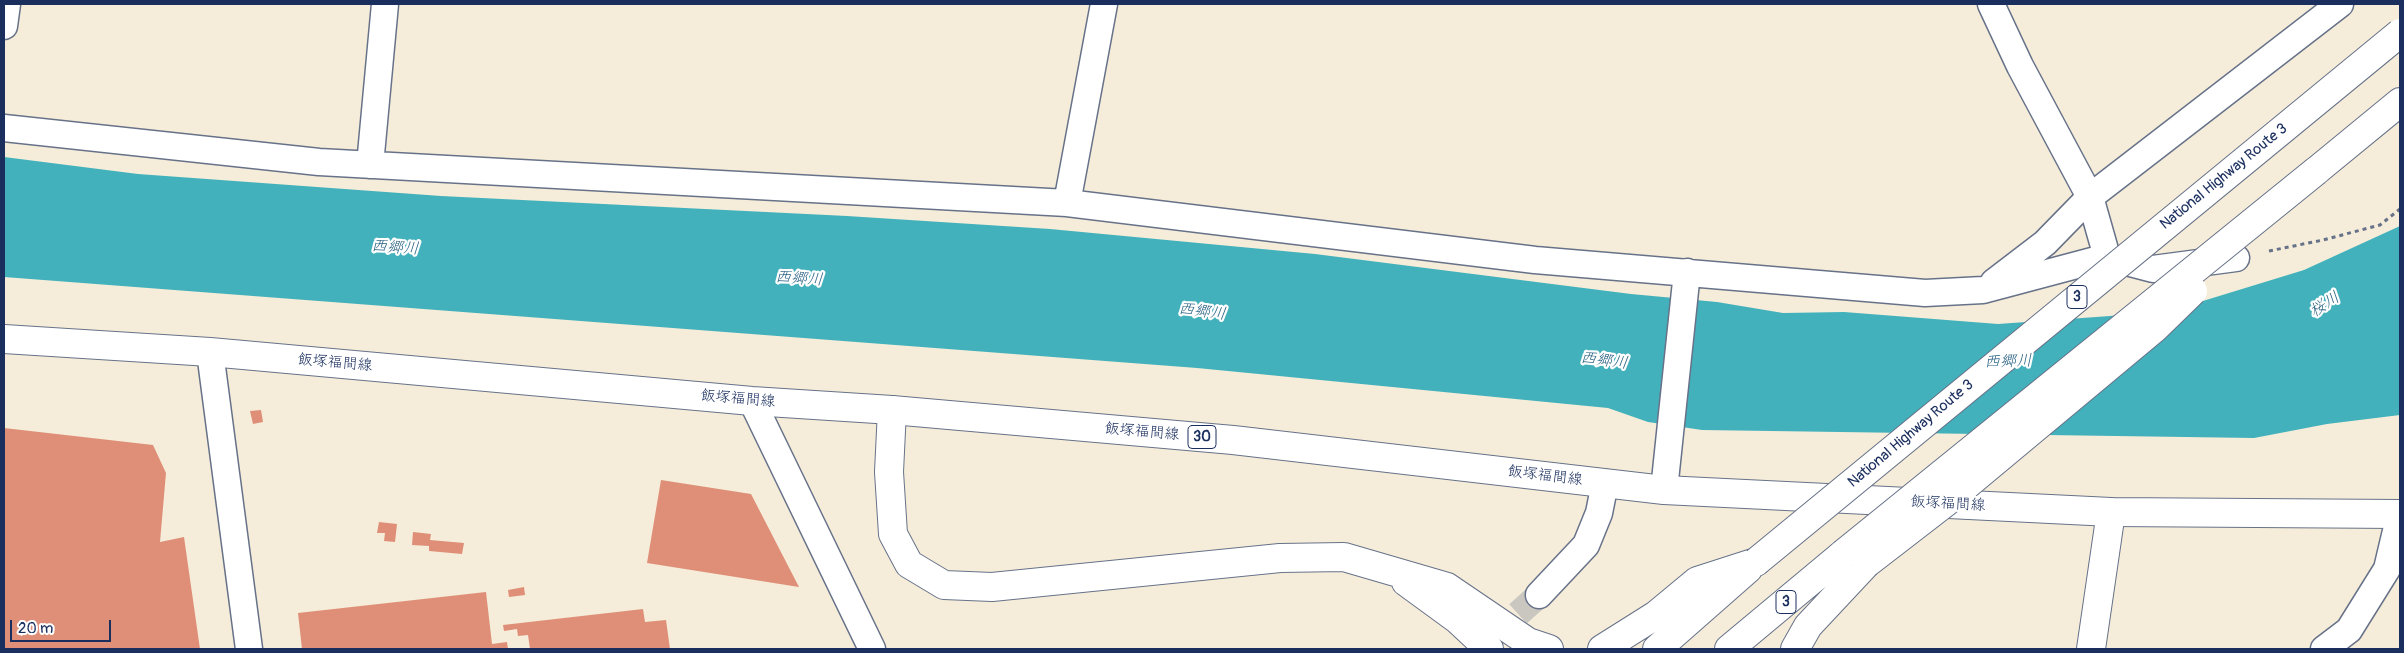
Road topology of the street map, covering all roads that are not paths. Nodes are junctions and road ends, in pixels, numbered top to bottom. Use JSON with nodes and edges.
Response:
{"nodes":[{"id":1,"x":7,"y":4,"type":"edge"},
{"id":2,"x":385,"y":4,"type":"edge"},
{"id":3,"x":1104,"y":4,"type":"edge"},
{"id":4,"x":2340,"y":4,"type":"edge"},
{"id":5,"x":1999,"y":8,"type":"edge"},
{"id":6,"x":4,"y":26,"type":"edge"},
{"id":7,"x":2400,"y":33,"type":"edge"},
{"id":8,"x":2400,"y":102,"type":"edge"},
{"id":9,"x":4,"y":128,"type":"edge"},
{"id":10,"x":370,"y":165,"type":"junction"},
{"id":11,"x":2090,"y":197,"type":"junction"},
{"id":12,"x":1067,"y":203,"type":"junction"},
{"id":13,"x":2107,"y":257,"type":"junction"},
{"id":14,"x":2236,"y":258,"type":"road end"},
{"id":15,"x":1687,"y":272,"type":"junction"},
{"id":16,"x":1983,"y":290,"type":"junction"},
{"id":17,"x":4,"y":339,"type":"edge"},
{"id":18,"x":210,"y":352,"type":"junction"},
{"id":19,"x":752,"y":401,"type":"junction"},
{"id":20,"x":892,"y":410,"type":"junction"},
{"id":21,"x":1605,"y":483,"type":"junction"},
{"id":22,"x":1664,"y":490,"type":"junction"},
{"id":23,"x":2111,"y":512,"type":"junction"},
{"id":24,"x":2400,"y":514,"type":"edge"},
{"id":25,"x":1855,"y":559,"type":"junction"},
{"id":26,"x":1756,"y":562,"type":"junction"},
{"id":27,"x":1387,"y":568,"type":"junction"},
{"id":28,"x":1539,"y":595,"type":"tunnel mouth"},
{"id":29,"x":249,"y":649,"type":"edge"},
{"id":30,"x":872,"y":649,"type":"edge"},
{"id":31,"x":1489,"y":649,"type":"edge"},
{"id":32,"x":1549,"y":649,"type":"edge"},
{"id":33,"x":1602,"y":649,"type":"edge"},
{"id":34,"x":1657,"y":649,"type":"edge"},
{"id":35,"x":1729,"y":649,"type":"edge"},
{"id":36,"x":1795,"y":649,"type":"edge"},
{"id":37,"x":2091,"y":649,"type":"edge"},
{"id":38,"x":2324,"y":649,"type":"edge"}],
"edges":[{"from":1,"to":6,"type":"street"},
{"from":2,"to":10,"type":"street"},
{"from":3,"to":12,"type":"street"},
{"from":4,"to":11,"type":"street"},
{"from":5,"to":11,"type":"street"},
{"from":7,"to":26,"type":"main road","name":"National Highway Route 3","number":"3","bridge":true},
{"from":8,"to":25,"type":"main road","bridge":true},
{"from":9,"to":10,"type":"street"},
{"from":10,"to":12,"type":"street"},
{"from":11,"to":13,"type":"street"},
{"from":11,"to":16,"type":"street"},
{"from":12,"to":15,"type":"street"},
{"from":13,"to":14,"type":"street"},
{"from":13,"to":16,"type":"street"},
{"from":15,"to":16,"type":"street"},
{"from":15,"to":22,"type":"street"},
{"from":17,"to":18,"type":"main road","name":"飯塚福間線","number":"30"},
{"from":18,"to":19,"type":"main road","name":"飯塚福間線","number":"30"},
{"from":18,"to":29,"type":"street"},
{"from":19,"to":20,"type":"main road","name":"飯塚福間線","number":"30"},
{"from":19,"to":30,"type":"street"},
{"from":20,"to":21,"type":"main road","name":"飯塚福間線","number":"30"},
{"from":20,"to":27,"type":"main road"},
{"from":21,"to":22,"type":"main road","name":"飯塚福間線","number":"30"},
{"from":21,"to":28,"type":"street"},
{"from":22,"to":23,"type":"main road","name":"飯塚福間線","number":"30"},
{"from":23,"to":24,"type":"main road","name":"飯塚福間線","number":"30"},
{"from":23,"to":37,"type":"main road"},
{"from":24,"to":38,"type":"street"},
{"from":25,"to":35,"type":"main road","number":"3"},
{"from":25,"to":36,"type":"main road"},
{"from":26,"to":33,"type":"main road"},
{"from":26,"to":34,"type":"main road","name":"National Highway Route 3","number":"3"},
{"from":27,"to":31,"type":"main road"},
{"from":27,"to":32,"type":"main road"}]}
